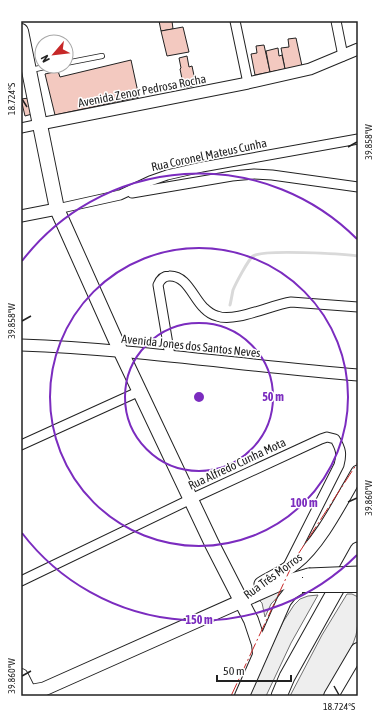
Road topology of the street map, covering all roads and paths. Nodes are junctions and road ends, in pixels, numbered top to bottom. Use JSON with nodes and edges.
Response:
{"nodes":[{"id":1,"x":235,"y":21,"type":"edge"},
{"id":2,"x":336,"y":21,"type":"edge"},
{"id":3,"x":21,"y":31,"type":"edge"},
{"id":4,"x":358,"y":49,"type":"edge"},
{"id":5,"x":102,"y":56,"type":"dead end"},
{"id":6,"x":343,"y":56,"type":"junction"},
{"id":7,"x":74,"y":61,"type":"edge"},
{"id":8,"x":34,"y":69,"type":"edge"},
{"id":9,"x":29,"y":70,"type":"junction"},
{"id":10,"x":248,"y":83,"type":"junction"},
{"id":11,"x":40,"y":124,"type":"junction"},
{"id":12,"x":21,"y":128,"type":"edge"},
{"id":13,"x":358,"y":139,"type":"edge"},
{"id":14,"x":358,"y":187,"type":"edge"},
{"id":15,"x":120,"y":195,"type":"junction"},
{"id":16,"x":57,"y":210,"type":"junction"},
{"id":17,"x":21,"y":216,"type":"edge"},
{"id":18,"x":358,"y":308,"type":"edge"},
{"id":19,"x":21,"y":345,"type":"edge"},
{"id":20,"x":121,"y":352,"type":"junction"},
{"id":21,"x":170,"y":356,"type":"junction"},
{"id":22,"x":358,"y":375,"type":"edge"},
{"id":23,"x":140,"y":391,"type":"junction"},
{"id":24,"x":21,"y":445,"type":"edge"},
{"id":25,"x":358,"y":472,"type":"edge"},
{"id":26,"x":191,"y":499,"type":"junction"},
{"id":27,"x":358,"y":550,"type":"edge"},
{"id":28,"x":287,"y":569,"type":"junction"},
{"id":29,"x":306,"y":580,"type":"junction"},
{"id":30,"x":21,"y":581,"type":"edge"},
{"id":31,"x":358,"y":581,"type":"edge"},
{"id":32,"x":241,"y":601,"type":"junction"},
{"id":33,"x":358,"y":650,"type":"edge"},
{"id":34,"x":260,"y":654,"type":"junction"},
{"id":35,"x":21,"y":676,"type":"edge"},
{"id":36,"x":32,"y":693,"type":"edge"},
{"id":37,"x":242,"y":696,"type":"edge"},
{"id":38,"x":279,"y":696,"type":"edge"},
{"id":39,"x":331,"y":696,"type":"edge"}],
"edges":[{"from":1,"to":10,"type":"street"},
{"from":2,"to":6,"type":"street"},
{"from":3,"to":9,"type":"main road"},
{"from":4,"to":6,"type":"street","name":"Avenida Zenor Pedrosa Rocha"},
{"from":5,"to":7,"type":"lane"},
{"from":6,"to":10,"type":"street","name":"Avenida Zenor Pedrosa Rocha"},
{"from":8,"to":9,"type":"lane"},
{"from":9,"to":11,"type":"main road"},
{"from":10,"to":11,"type":"street","name":"Avenida Zenor Pedrosa Rocha"},
{"from":11,"to":12,"type":"street"},
{"from":11,"to":16,"type":"main road"},
{"from":13,"to":15,"type":"street","name":"Rua Coronel Mateus Cunha"},
{"from":14,"to":15,"type":"street"},
{"from":15,"to":16,"type":"street","name":"Rua Coronel Mateus Cunha"},
{"from":16,"to":17,"type":"street","name":"Rua Coronel Mateus Cunha"},
{"from":16,"to":20,"type":"main road"},
{"from":18,"to":21,"type":"street"},
{"from":19,"to":20,"type":"street","name":"Avenida Jones dos Santos Neves"},
{"from":20,"to":21,"type":"street","name":"Avenida Jones dos Santos Neves"},
{"from":20,"to":23,"type":"main road"},
{"from":21,"to":22,"type":"street","name":"Avenida Jones dos Santos Neves"},
{"from":23,"to":24,"type":"street"},
{"from":23,"to":26,"type":"main road"},
{"from":25,"to":28,"type":"main road","name":"Rua Três Morros"},
{"from":26,"to":28,"type":"street","name":"Rua Alfredo Cunha Mota"},
{"from":26,"to":30,"type":"street","name":"Rua Alfredo Cunha Mota"},
{"from":26,"to":32,"type":"main road"},
{"from":27,"to":38,"type":"highway"},
{"from":28,"to":32,"type":"main road","name":"Rua Três Morros"},
{"from":29,"to":31,"type":"main road","name":"Rua Três Morros","bridge":true},
{"from":29,"to":32,"type":"main road"},
{"from":29,"to":34,"type":"main road","name":"Rua Três Morros"},
{"from":32,"to":34,"type":"main road"},
{"from":32,"to":36,"type":"main road"},
{"from":33,"to":39,"type":"main road"},
{"from":34,"to":37,"type":"main road","name":"Rua Três Morros"},
{"from":35,"to":36,"type":"main road"}]}
